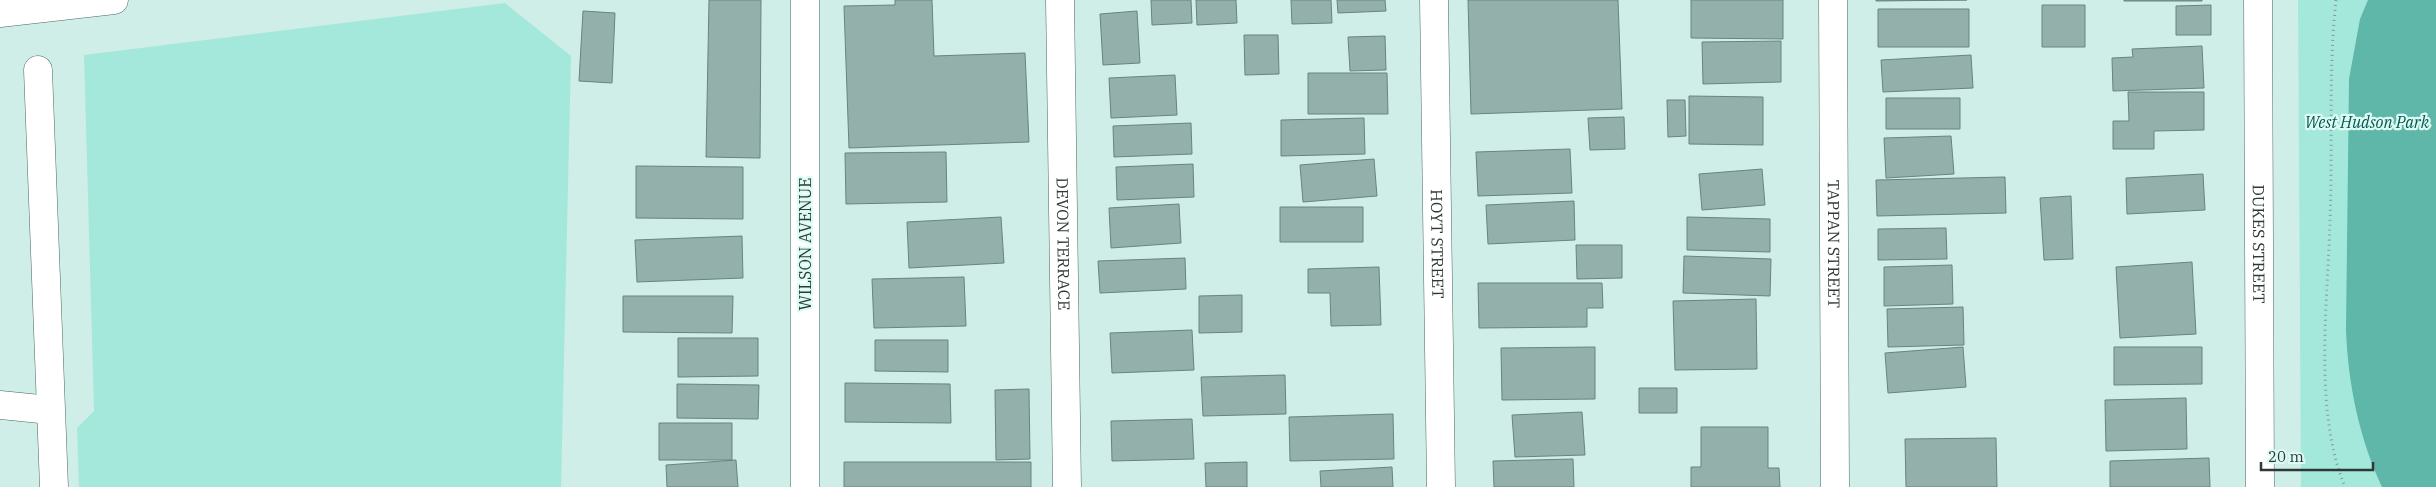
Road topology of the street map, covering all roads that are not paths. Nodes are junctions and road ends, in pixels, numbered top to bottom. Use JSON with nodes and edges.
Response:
{"nodes":[{"id":1,"x":114,"y":0,"type":"edge"},
{"id":2,"x":805,"y":0,"type":"edge"},
{"id":3,"x":1060,"y":0,"type":"edge"},
{"id":4,"x":1434,"y":0,"type":"edge"},
{"id":5,"x":1833,"y":0,"type":"edge"},
{"id":6,"x":2258,"y":0,"type":"edge"},
{"id":7,"x":0,"y":13,"type":"edge"},
{"id":8,"x":38,"y":70,"type":"dead end"},
{"id":9,"x":0,"y":405,"type":"edge"},
{"id":10,"x":50,"y":410,"type":"junction"},
{"id":11,"x":54,"y":487,"type":"edge"},
{"id":12,"x":805,"y":487,"type":"edge"},
{"id":13,"x":1067,"y":487,"type":"edge"},
{"id":14,"x":1441,"y":487,"type":"edge"},
{"id":15,"x":1835,"y":487,"type":"edge"},
{"id":16,"x":2260,"y":487,"type":"edge"}],
"edges":[{"from":1,"to":7,"type":"street"},
{"from":2,"to":12,"type":"street","name":"WILSON AVENUE"},
{"from":3,"to":13,"type":"street","name":"DEVON TERRACE"},
{"from":4,"to":14,"type":"street","name":"HOYT STREET"},
{"from":5,"to":15,"type":"street","name":"TAPPAN STREET"},
{"from":6,"to":16,"type":"street","name":"DUKES STREET"},
{"from":8,"to":10,"type":"street"},
{"from":9,"to":10,"type":"street"},
{"from":10,"to":11,"type":"street"}]}
